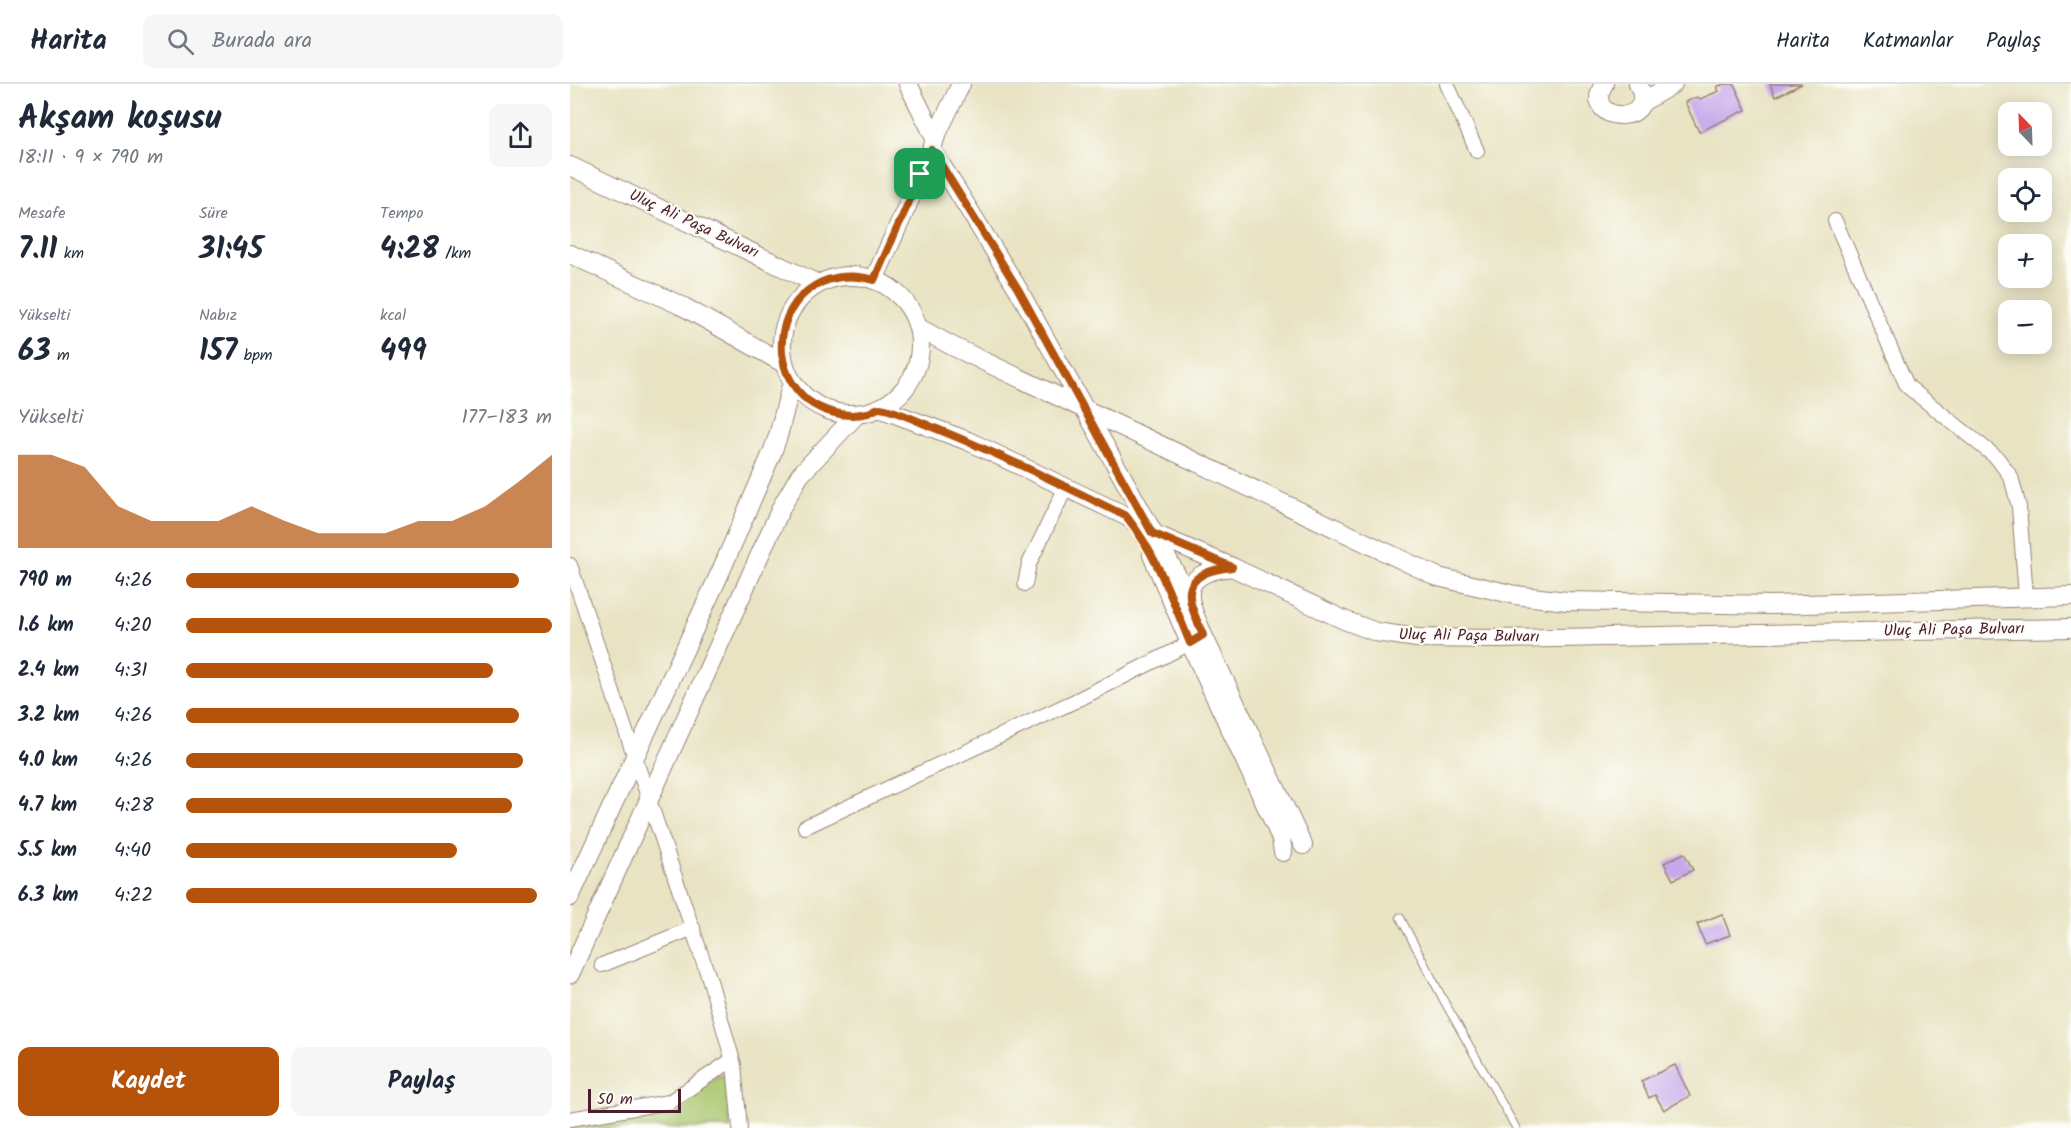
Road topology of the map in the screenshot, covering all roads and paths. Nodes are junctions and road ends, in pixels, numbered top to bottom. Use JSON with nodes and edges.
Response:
{"nodes":[{"id":1,"x":908,"y":84,"type":"edge"},
{"id":2,"x":961,"y":84,"type":"edge"},
{"id":3,"x":1447,"y":84,"type":"edge"},
{"id":4,"x":1604,"y":84,"type":"edge"},
{"id":5,"x":1638,"y":84,"type":"edge"},
{"id":6,"x":1673,"y":84,"type":"edge"},
{"id":7,"x":1641,"y":103,"type":"junction"},
{"id":8,"x":934,"y":144,"type":"junction"},
{"id":9,"x":1477,"y":151,"type":"dead end"},
{"id":10,"x":570,"y":166,"type":"edge"},
{"id":11,"x":1835,"y":221,"type":"dead end"},
{"id":12,"x":570,"y":254,"type":"edge"},
{"id":13,"x":874,"y":280,"type":"junction"},
{"id":14,"x":818,"y":284,"type":"junction"},
{"id":15,"x":919,"y":328,"type":"junction"},
{"id":16,"x":783,"y":363,"type":"junction"},
{"id":17,"x":792,"y":382,"type":"junction"},
{"id":18,"x":879,"y":408,"type":"junction"},
{"id":19,"x":1084,"y":408,"type":"junction"},
{"id":20,"x":856,"y":414,"type":"junction"},
{"id":21,"x":1066,"y":487,"type":"junction"},
{"id":22,"x":1126,"y":516,"type":"junction"},
{"id":23,"x":1152,"y":533,"type":"junction"},
{"id":24,"x":570,"y":565,"type":"edge"},
{"id":25,"x":1232,"y":567,"type":"junction"},
{"id":26,"x":1025,"y":584,"type":"dead end"},
{"id":27,"x":2026,"y":596,"type":"junction"},
{"id":28,"x":2071,"y":596,"type":"edge"},
{"id":29,"x":1190,"y":600,"type":"junction"},
{"id":30,"x":2071,"y":628,"type":"edge"},
{"id":31,"x":1197,"y":639,"type":"junction"},
{"id":32,"x":635,"y":756,"type":"junction"},
{"id":33,"x":650,"y":801,"type":"junction"},
{"id":34,"x":805,"y":827,"type":"dead end"},
{"id":35,"x":1303,"y":845,"type":"dead end"},
{"id":36,"x":1284,"y":852,"type":"dead end"},
{"id":37,"x":570,"y":897,"type":"edge"},
{"id":38,"x":1400,"y":917,"type":"dead end"},
{"id":39,"x":693,"y":928,"type":"junction"},
{"id":40,"x":602,"y":965,"type":"dead end"},
{"id":41,"x":570,"y":974,"type":"edge"},
{"id":42,"x":732,"y":1060,"type":"junction"},
{"id":43,"x":570,"y":1119,"type":"edge"},
{"id":44,"x":740,"y":1128,"type":"edge"},
{"id":45,"x":1515,"y":1128,"type":"edge"}],
"edges":[{"from":1,"to":8,"type":"street"},
{"from":2,"to":8,"type":"street"},
{"from":3,"to":9,"type":"street"},
{"from":4,"to":7,"type":"street"},
{"from":5,"to":7,"type":"street"},
{"from":6,"to":7,"type":"street"},
{"from":8,"to":13,"type":"street"},
{"from":8,"to":19,"type":"street"},
{"from":10,"to":14,"type":"street","name":"Uluç Ali Paşa Bulvarı"},
{"from":11,"to":27,"type":"street"},
{"from":12,"to":16,"type":"street"},
{"from":13,"to":14,"type":"street"},
{"from":13,"to":15,"type":"street"},
{"from":14,"to":16,"type":"street"},
{"from":15,"to":18,"type":"street"},
{"from":15,"to":19,"type":"street","name":"Uluç Ali Paşa Bulvarı"},
{"from":16,"to":17,"type":"street"},
{"from":17,"to":20,"type":"street"},
{"from":17,"to":32,"type":"street"},
{"from":18,"to":20,"type":"street"},
{"from":18,"to":21,"type":"street","name":"Uluç Ali Paşa Bulvarı"},
{"from":19,"to":23,"type":"street"},
{"from":19,"to":27,"type":"street","name":"Uluç Ali Paşa Bulvarı"},
{"from":20,"to":33,"type":"street"},
{"from":21,"to":22,"type":"street","name":"Uluç Ali Paşa Bulvarı"},
{"from":21,"to":26,"type":"street"},
{"from":22,"to":23,"type":"street","name":"Uluç Ali Paşa Bulvarı"},
{"from":22,"to":31,"type":"street"},
{"from":23,"to":25,"type":"street","name":"Uluç Ali Paşa Bulvarı"},
{"from":23,"to":29,"type":"street"},
{"from":24,"to":32,"type":"street"},
{"from":25,"to":29,"type":"street"},
{"from":25,"to":30,"type":"street","name":"Uluç Ali Paşa Bulvarı"},
{"from":27,"to":28,"type":"street","name":"Uluç Ali Paşa Bulvarı"},
{"from":29,"to":31,"type":"street"},
{"from":31,"to":34,"type":"street"},
{"from":31,"to":35,"type":"street"},
{"from":31,"to":36,"type":"street"},
{"from":32,"to":33,"type":"street"},
{"from":32,"to":37,"type":"street"},
{"from":33,"to":39,"type":"street"},
{"from":33,"to":41,"type":"street"},
{"from":38,"to":45,"type":"lane"},
{"from":39,"to":40,"type":"street"},
{"from":39,"to":42,"type":"street"},
{"from":42,"to":43,"type":"street"},
{"from":42,"to":44,"type":"street"}]}
